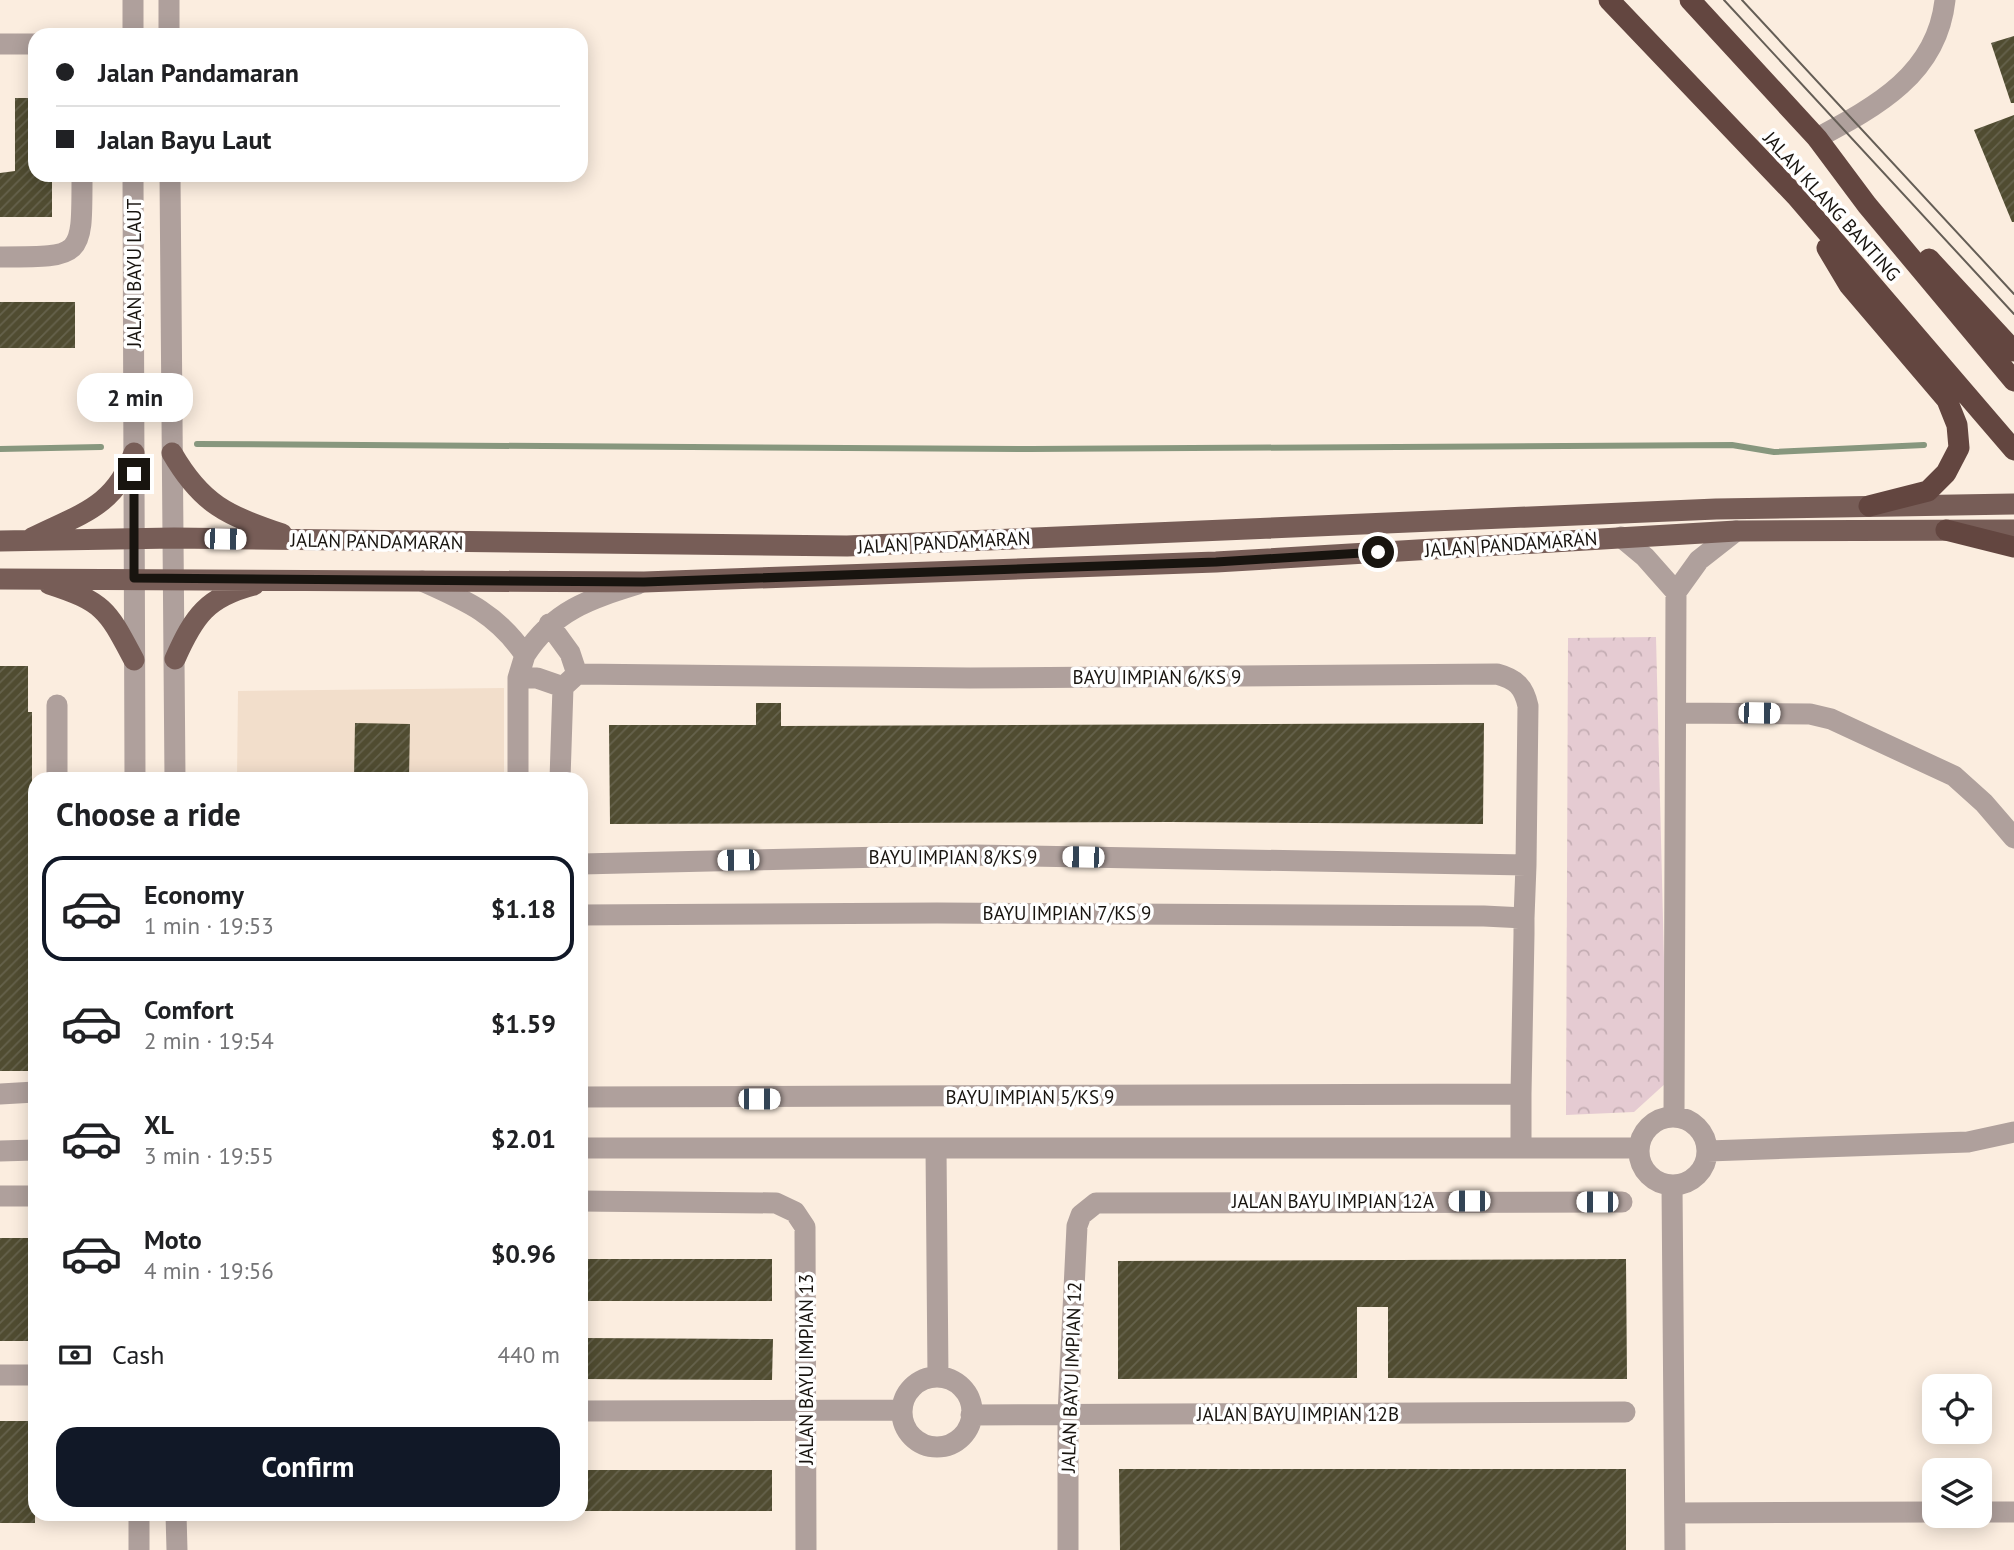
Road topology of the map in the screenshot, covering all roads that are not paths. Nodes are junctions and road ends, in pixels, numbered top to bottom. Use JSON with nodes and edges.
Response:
{"nodes":[{"id":1,"x":133,"y":0,"type":"edge"},
{"id":2,"x":169,"y":0,"type":"edge"},
{"id":3,"x":1609,"y":0,"type":"edge"},
{"id":4,"x":1690,"y":0,"type":"edge"},
{"id":5,"x":1945,"y":0,"type":"edge"},
{"id":6,"x":133,"y":28,"type":"edge"},
{"id":7,"x":169,"y":28,"type":"edge"},
{"id":8,"x":0,"y":44,"type":"edge"},
{"id":9,"x":28,"y":44,"type":"edge"},
{"id":10,"x":1818,"y":138,"type":"junction"},
{"id":11,"x":82,"y":182,"type":"edge"},
{"id":12,"x":134,"y":182,"type":"edge"},
{"id":13,"x":170,"y":182,"type":"edge"},
{"id":14,"x":1796,"y":196,"type":"junction"},
{"id":15,"x":1867,"y":205,"type":"junction"},
{"id":16,"x":0,"y":257,"type":"edge"},
{"id":17,"x":2014,"y":351,"type":"edge"},
{"id":18,"x":2014,"y":381,"type":"edge"},
{"id":19,"x":2014,"y":450,"type":"edge"},
{"id":20,"x":134,"y":453,"type":"junction"},
{"id":21,"x":172,"y":453,"type":"junction"},
{"id":22,"x":2014,"y":504,"type":"edge"},
{"id":23,"x":1869,"y":506,"type":"junction"},
{"id":24,"x":1946,"y":530,"type":"junction"},
{"id":25,"x":2014,"y":530,"type":"edge"},
{"id":26,"x":1736,"y":531,"type":"junction"},
{"id":27,"x":1621,"y":537,"type":"junction"},
{"id":28,"x":134,"y":538,"type":"junction"},
{"id":29,"x":174,"y":538,"type":"junction"},
{"id":30,"x":27,"y":540,"type":"junction"},
{"id":31,"x":301,"y":540,"type":"junction"},
{"id":32,"x":0,"y":541,"type":"edge"},
{"id":33,"x":2014,"y":547,"type":"edge"},
{"id":34,"x":174,"y":577,"type":"junction"},
{"id":35,"x":134,"y":578,"type":"junction"},
{"id":36,"x":0,"y":579,"type":"edge"},
{"id":37,"x":34,"y":579,"type":"junction"},
{"id":38,"x":280,"y":579,"type":"junction"},
{"id":39,"x":422,"y":581,"type":"junction"},
{"id":40,"x":644,"y":582,"type":"junction"},
{"id":41,"x":1676,"y":592,"type":"junction"},
{"id":42,"x":549,"y":624,"type":"junction"},
{"id":43,"x":525,"y":655,"type":"junction"},
{"id":44,"x":174,"y":659,"type":"junction"},
{"id":45,"x":134,"y":660,"type":"junction"},
{"id":46,"x":518,"y":678,"type":"junction"},
{"id":47,"x":570,"y":681,"type":"junction"},
{"id":48,"x":57,"y":705,"type":"dead end"},
{"id":49,"x":1677,"y":713,"type":"junction"},
{"id":50,"x":57,"y":772,"type":"edge"},
{"id":51,"x":135,"y":772,"type":"edge"},
{"id":52,"x":175,"y":772,"type":"edge"},
{"id":53,"x":518,"y":772,"type":"edge"},
{"id":54,"x":561,"y":772,"type":"edge"},
{"id":55,"x":2014,"y":838,"type":"edge"},
{"id":56,"x":588,"y":864,"type":"edge"},
{"id":57,"x":1526,"y":865,"type":"junction"},
{"id":58,"x":588,"y":915,"type":"edge"},
{"id":59,"x":1524,"y":918,"type":"junction"},
{"id":60,"x":28,"y":1092,"type":"edge"},
{"id":61,"x":0,"y":1094,"type":"edge"},
{"id":62,"x":1521,"y":1094,"type":"junction"},
{"id":63,"x":588,"y":1097,"type":"edge"},
{"id":64,"x":1674,"y":1117,"type":"junction"},
{"id":65,"x":2014,"y":1132,"type":"edge"},
{"id":66,"x":588,"y":1148,"type":"edge"},
{"id":67,"x":936,"y":1148,"type":"junction"},
{"id":68,"x":1521,"y":1148,"type":"junction"},
{"id":69,"x":1639,"y":1148,"type":"junction"},
{"id":70,"x":28,"y":1150,"type":"edge"},
{"id":71,"x":1708,"y":1150,"type":"junction"},
{"id":72,"x":0,"y":1151,"type":"edge"},
{"id":73,"x":1672,"y":1185,"type":"junction"},
{"id":74,"x":0,"y":1196,"type":"edge"},
{"id":75,"x":28,"y":1196,"type":"edge"},
{"id":76,"x":588,"y":1201,"type":"edge"},
{"id":77,"x":1622,"y":1202,"type":"dead end"},
{"id":78,"x":1088,"y":1209,"type":"joint"},
{"id":79,"x":0,"y":1375,"type":"edge"},
{"id":80,"x":28,"y":1375,"type":"edge"},
{"id":81,"x":938,"y":1377,"type":"junction"},
{"id":82,"x":902,"y":1410,"type":"junction"},
{"id":83,"x":588,"y":1411,"type":"edge"},
{"id":84,"x":807,"y":1412,"type":"junction"},
{"id":85,"x":1625,"y":1412,"type":"dead end"},
{"id":86,"x":971,"y":1415,"type":"junction"},
{"id":87,"x":1068,"y":1415,"type":"junction"},
{"id":88,"x":1922,"y":1512,"type":"edge"},
{"id":89,"x":1992,"y":1512,"type":"edge"},
{"id":90,"x":2014,"y":1512,"type":"edge"},
{"id":91,"x":1675,"y":1513,"type":"junction"},
{"id":92,"x":139,"y":1521,"type":"edge"},
{"id":93,"x":176,"y":1521,"type":"edge"},
{"id":94,"x":139,"y":1550,"type":"edge"},
{"id":95,"x":177,"y":1550,"type":"edge"},
{"id":96,"x":806,"y":1550,"type":"edge"},
{"id":97,"x":1068,"y":1550,"type":"edge"},
{"id":98,"x":1675,"y":1550,"type":"edge"}],
"edges":[{"from":1,"to":6,"type":"street"},
{"from":2,"to":7,"type":"street"},
{"from":3,"to":14,"type":"highway","name":"JALAN KLANG BANTING"},
{"from":4,"to":10,"type":"highway","name":"JALAN KLANG BANTING"},
{"from":5,"to":10,"type":"street"},
{"from":8,"to":9,"type":"street"},
{"from":10,"to":15,"type":"highway","name":"JALAN KLANG BANTING"},
{"from":11,"to":16,"type":"street"},
{"from":12,"to":20,"type":"street","name":"JALAN BAYU LAUT"},
{"from":13,"to":21,"type":"street","name":"JALAN BAYU LAUT"},
{"from":14,"to":19,"type":"highway","name":"JALAN KLANG BANTING"},
{"from":14,"to":23,"type":"highway"},
{"from":15,"to":17,"type":"highway"},
{"from":15,"to":18,"type":"highway","name":"JALAN KLANG BANTING"},
{"from":20,"to":28,"type":"street","name":"JALAN BAYU LAUT"},
{"from":20,"to":30,"type":"main road"},
{"from":21,"to":29,"type":"street","name":"JALAN BAYU LAUT"},
{"from":21,"to":31,"type":"main road"},
{"from":22,"to":23,"type":"main road","name":"JALAN PANDAMARAN"},
{"from":23,"to":31,"type":"main road","name":"JALAN PANDAMARAN"},
{"from":24,"to":25,"type":"main road","name":"JALAN PANDAMARAN"},
{"from":24,"to":26,"type":"main road","name":"JALAN PANDAMARAN"},
{"from":24,"to":33,"type":"highway"},
{"from":26,"to":27,"type":"main road","name":"JALAN PANDAMARAN"},
{"from":26,"to":41,"type":"street"},
{"from":27,"to":40,"type":"main road","name":"JALAN PANDAMARAN"},
{"from":27,"to":41,"type":"street"},
{"from":28,"to":29,"type":"main road","name":"JALAN PANDAMARAN"},
{"from":28,"to":30,"type":"main road","name":"JALAN PANDAMARAN"},
{"from":28,"to":35,"type":"street","name":"JALAN BAYU LAUT"},
{"from":29,"to":31,"type":"main road","name":"JALAN PANDAMARAN"},
{"from":29,"to":34,"type":"street","name":"JALAN BAYU LAUT"},
{"from":30,"to":32,"type":"main road","name":"JALAN PANDAMARAN"},
{"from":34,"to":35,"type":"main road","name":"JALAN PANDAMARAN"},
{"from":34,"to":38,"type":"main road","name":"JALAN PANDAMARAN"},
{"from":34,"to":44,"type":"street","name":"JALAN BAYU LAUT"},
{"from":35,"to":37,"type":"main road","name":"JALAN PANDAMARAN"},
{"from":35,"to":45,"type":"street","name":"JALAN BAYU LAUT"},
{"from":36,"to":37,"type":"main road","name":"JALAN PANDAMARAN"},
{"from":37,"to":45,"type":"main road"},
{"from":38,"to":39,"type":"main road","name":"JALAN PANDAMARAN"},
{"from":38,"to":44,"type":"main road"},
{"from":39,"to":40,"type":"main road","name":"JALAN PANDAMARAN"},
{"from":39,"to":43,"type":"street"},
{"from":40,"to":42,"type":"street"},
{"from":41,"to":49,"type":"street"},
{"from":42,"to":43,"type":"street"},
{"from":42,"to":47,"type":"street"},
{"from":43,"to":46,"type":"street"},
{"from":44,"to":52,"type":"street","name":"JALAN BAYU LAUT"},
{"from":45,"to":51,"type":"street","name":"JALAN BAYU LAUT"},
{"from":46,"to":47,"type":"street","name":"BAYU IMPIAN 6/KS 9"},
{"from":46,"to":53,"type":"street"},
{"from":47,"to":54,"type":"street"},
{"from":47,"to":57,"type":"street","name":"BAYU IMPIAN 6/KS 9"},
{"from":48,"to":50,"type":"street"},
{"from":49,"to":55,"type":"street"},
{"from":49,"to":64,"type":"street"},
{"from":56,"to":57,"type":"street","name":"BAYU IMPIAN 8/KS 9"},
{"from":57,"to":59,"type":"street","name":"BAYU IMPIAN 6/KS 9"},
{"from":58,"to":59,"type":"street","name":"BAYU IMPIAN 7/KS 9"},
{"from":59,"to":62,"type":"street"},
{"from":60,"to":61,"type":"street"},
{"from":62,"to":63,"type":"street","name":"BAYU IMPIAN 5/KS 9"},
{"from":62,"to":68,"type":"street"},
{"from":64,"to":69,"type":"street"},
{"from":64,"to":71,"type":"street"},
{"from":65,"to":71,"type":"street"},
{"from":66,"to":67,"type":"street"},
{"from":67,"to":68,"type":"street"},
{"from":67,"to":81,"type":"street"},
{"from":68,"to":69,"type":"street"},
{"from":69,"to":73,"type":"street"},
{"from":70,"to":72,"type":"street"},
{"from":71,"to":73,"type":"street"},
{"from":73,"to":91,"type":"street"},
{"from":74,"to":75,"type":"street"},
{"from":76,"to":84,"type":"street","name":"JALAN BAYU IMPIAN 13"},
{"from":77,"to":78,"type":"street","name":"JALAN BAYU IMPIAN 12A"},
{"from":78,"to":87,"type":"street","name":"JALAN BAYU IMPIAN 12"},
{"from":79,"to":80,"type":"street"},
{"from":81,"to":82,"type":"street"},
{"from":81,"to":86,"type":"street"},
{"from":82,"to":84,"type":"street"},
{"from":82,"to":86,"type":"street"},
{"from":83,"to":84,"type":"street"},
{"from":84,"to":96,"type":"street","name":"JALAN BAYU IMPIAN 13"},
{"from":85,"to":87,"type":"street","name":"JALAN BAYU IMPIAN 12B"},
{"from":86,"to":87,"type":"street","name":"JALAN BAYU IMPIAN 12B"},
{"from":87,"to":97,"type":"street","name":"JALAN BAYU IMPIAN 12"},
{"from":88,"to":91,"type":"street"},
{"from":89,"to":90,"type":"street"},
{"from":91,"to":98,"type":"street"},
{"from":92,"to":94,"type":"street"},
{"from":93,"to":95,"type":"street"}]}
